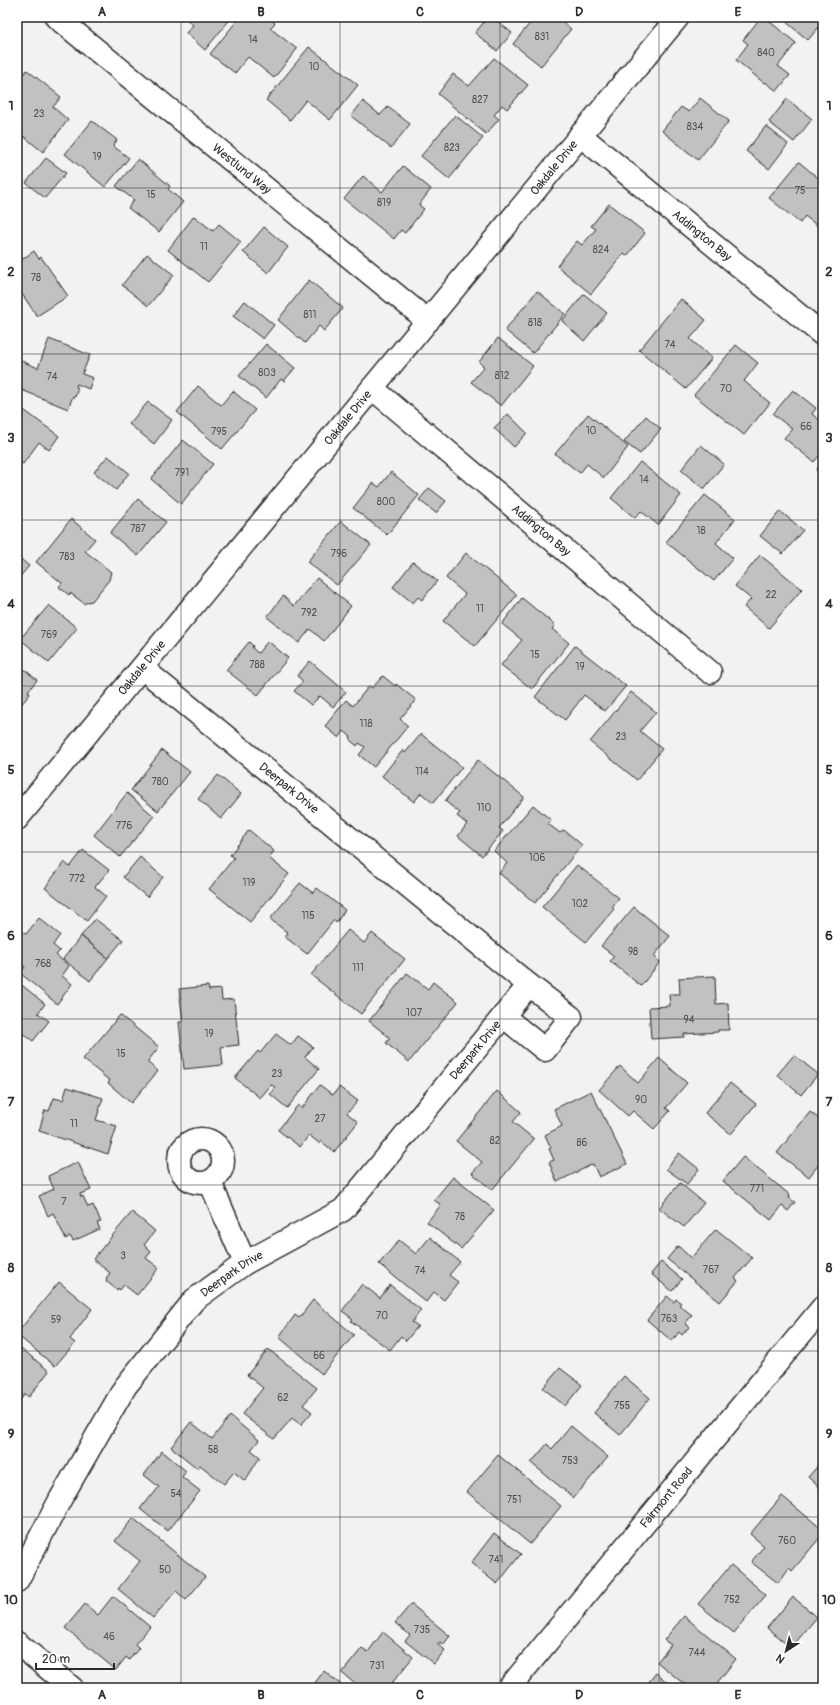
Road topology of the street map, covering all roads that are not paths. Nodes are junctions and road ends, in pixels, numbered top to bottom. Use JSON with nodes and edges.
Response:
{"nodes":[{"id":1,"x":56,"y":17,"type":"edge"},
{"id":2,"x":678,"y":17,"type":"edge"},
{"id":3,"x":580,"y":135,"type":"junction"},
{"id":4,"x":428,"y":321,"type":"junction"},
{"id":5,"x":823,"y":335,"type":"edge"},
{"id":6,"x":372,"y":388,"type":"junction"},
{"id":7,"x":142,"y":668,"type":"junction"},
{"id":8,"x":710,"y":672,"type":"dead end"},
{"id":9,"x":17,"y":819,"type":"edge"},
{"id":10,"x":529,"y":985,"type":"junction"},
{"id":11,"x":503,"y":1016,"type":"junction"},
{"id":12,"x":210,"y":1182,"type":"dead end"},
{"id":13,"x":245,"y":1263,"type":"junction"},
{"id":14,"x":823,"y":1307,"type":"edge"},
{"id":15,"x":17,"y":1581,"type":"edge"},
{"id":16,"x":17,"y":1642,"type":"edge"},
{"id":17,"x":72,"y":1688,"type":"edge"},
{"id":18,"x":509,"y":1688,"type":"edge"}],
"edges":[{"from":1,"to":4,"type":"street","name":"Westlund Way"},
{"from":2,"to":3,"type":"street","name":"Oakdale Drive"},
{"from":3,"to":4,"type":"street","name":"Oakdale Drive"},
{"from":3,"to":5,"type":"street","name":"Addington Bay"},
{"from":4,"to":6,"type":"street","name":"Oakdale Drive"},
{"from":6,"to":7,"type":"street","name":"Oakdale Drive"},
{"from":6,"to":8,"type":"street","name":"Addington Bay"},
{"from":7,"to":9,"type":"street","name":"Oakdale Drive"},
{"from":7,"to":10,"type":"street","name":"Deerpark Drive"},
{"from":10,"to":11,"type":"street","name":"Deerpark Drive"},
{"from":10,"to":11,"type":"street","name":"Deerpark Drive"},
{"from":11,"to":13,"type":"street","name":"Deerpark Drive"},
{"from":12,"to":13,"type":"street"},
{"from":13,"to":15,"type":"street","name":"Deerpark Drive"},
{"from":14,"to":18,"type":"street","name":"Fairmont Road"},
{"from":16,"to":17,"type":"street"}]}
